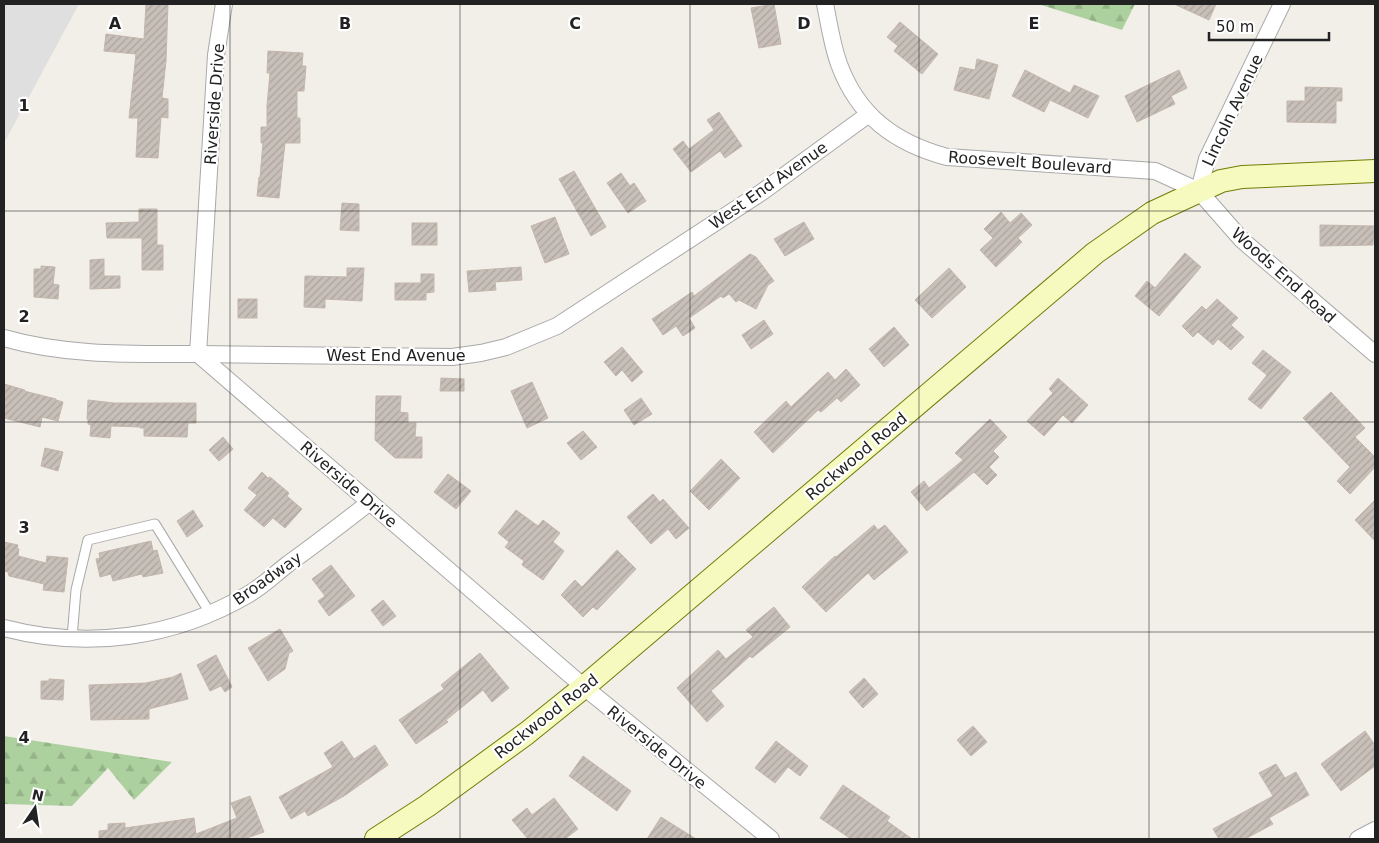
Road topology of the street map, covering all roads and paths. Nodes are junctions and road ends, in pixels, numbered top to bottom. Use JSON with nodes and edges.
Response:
{"nodes":[{"id":1,"x":224,"y":4,"type":"edge"},
{"id":2,"x":825,"y":4,"type":"edge"},
{"id":3,"x":1282,"y":4,"type":"edge"},
{"id":4,"x":869,"y":114,"type":"junction"},
{"id":5,"x":1375,"y":171,"type":"edge"},
{"id":6,"x":1199,"y":191,"type":"junction"},
{"id":7,"x":4,"y":338,"type":"edge"},
{"id":8,"x":198,"y":354,"type":"junction"},
{"id":9,"x":1375,"y":354,"type":"edge"},
{"id":10,"x":370,"y":502,"type":"junction"},
{"id":11,"x":210,"y":613,"type":"junction"},
{"id":12,"x":4,"y":628,"type":"edge"},
{"id":13,"x":72,"y":638,"type":"junction"},
{"id":14,"x":584,"y":687,"type":"junction"},
{"id":15,"x":1375,"y":830,"type":"edge"},
{"id":16,"x":376,"y":839,"type":"edge"},
{"id":17,"x":771,"y":839,"type":"edge"},
{"id":18,"x":1358,"y":839,"type":"edge"}],
"edges":[{"from":1,"to":8,"type":"street","name":"Riverside Drive"},
{"from":2,"to":4,"type":"street","name":"Roosevelt Boulevard"},
{"from":3,"to":6,"type":"street","name":"Lincoln Avenue"},
{"from":4,"to":6,"type":"street","name":"Roosevelt Boulevard"},
{"from":4,"to":8,"type":"street","name":"West End Avenue"},
{"from":5,"to":6,"type":"street","name":"Rockwood Road"},
{"from":6,"to":9,"type":"street","name":"Woods End Road"},
{"from":6,"to":14,"type":"street","name":"Rockwood Road"},
{"from":7,"to":8,"type":"street","name":"West End Avenue"},
{"from":8,"to":10,"type":"street","name":"Riverside Drive"},
{"from":10,"to":11,"type":"street","name":"Broadway"},
{"from":10,"to":14,"type":"street","name":"Riverside Drive"},
{"from":11,"to":13,"type":"street","name":"Broadway"},
{"from":11,"to":13,"type":"lane"},
{"from":12,"to":13,"type":"street","name":"Broadway"},
{"from":14,"to":16,"type":"street","name":"Rockwood Road"},
{"from":14,"to":17,"type":"street","name":"Riverside Drive"},
{"from":15,"to":18,"type":"street"}]}
